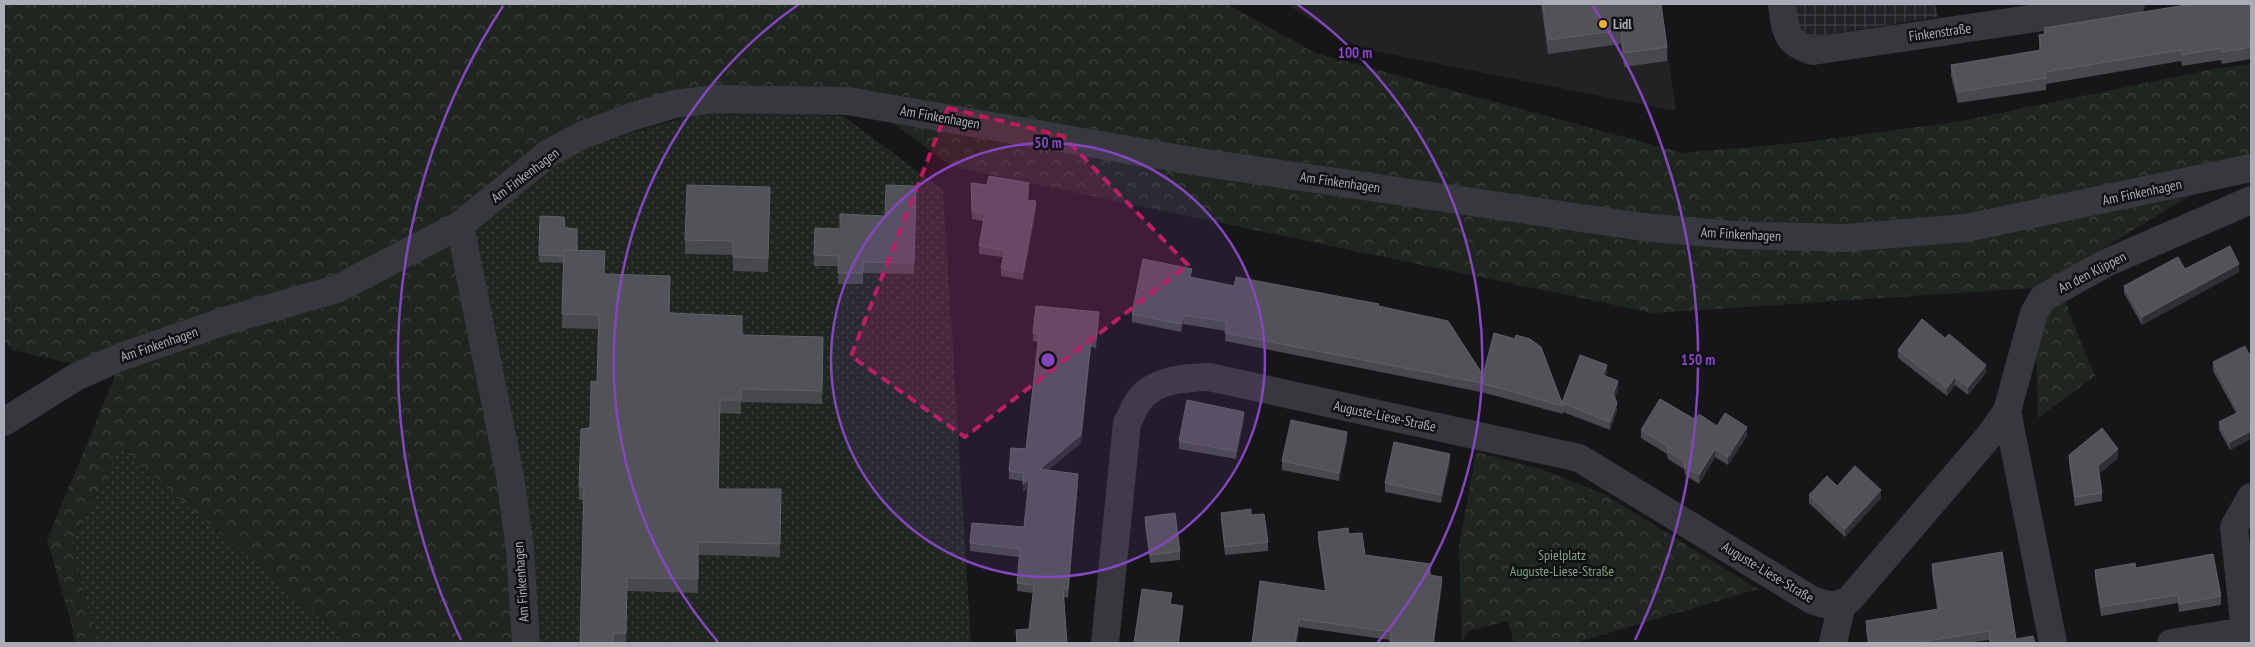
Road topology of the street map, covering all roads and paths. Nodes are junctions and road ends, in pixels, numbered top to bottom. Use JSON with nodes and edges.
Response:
{"nodes":[{"id":1,"x":1782,"y":4,"type":"edge"},
{"id":2,"x":2130,"y":4,"type":"edge"},
{"id":3,"x":2251,"y":168,"type":"edge"},
{"id":4,"x":2251,"y":200,"type":"edge"},
{"id":5,"x":460,"y":225,"type":"junction"},
{"id":6,"x":2007,"y":412,"type":"junction"},
{"id":7,"x":4,"y":422,"type":"edge"},
{"id":8,"x":2251,"y":497,"type":"edge"},
{"id":9,"x":1842,"y":604,"type":"junction"},
{"id":10,"x":2248,"y":630,"type":"edge"},
{"id":11,"x":526,"y":643,"type":"edge"},
{"id":12,"x":1105,"y":643,"type":"edge"},
{"id":13,"x":1833,"y":643,"type":"edge"},
{"id":14,"x":2053,"y":643,"type":"edge"},
{"id":15,"x":2171,"y":643,"type":"edge"}],
"edges":[{"from":1,"to":2,"type":"street","name":"Finkenstraße"},
{"from":3,"to":5,"type":"street","name":"Am Finkenhagen"},
{"from":4,"to":6,"type":"street","name":"An den Klippen"},
{"from":5,"to":7,"type":"street","name":"Am Finkenhagen"},
{"from":5,"to":11,"type":"street","name":"Am Finkenhagen"},
{"from":6,"to":9,"type":"street","name":"An den Klippen"},
{"from":6,"to":14,"type":"street","name":"An den Klippen"},
{"from":8,"to":10,"type":"street"},
{"from":9,"to":12,"type":"street","name":"Auguste-Liese-Straße"},
{"from":9,"to":13,"type":"street"},
{"from":10,"to":15,"type":"street"}]}
